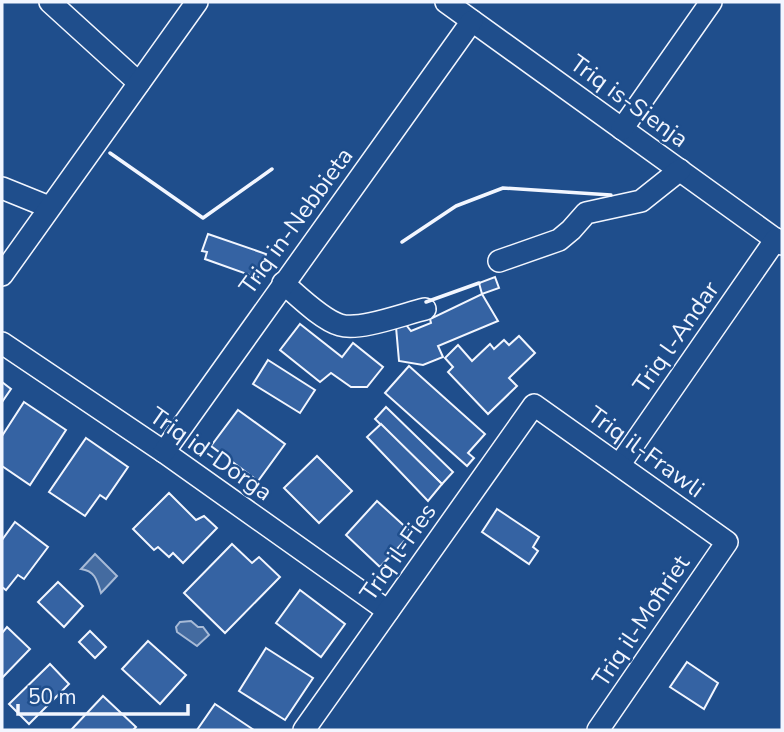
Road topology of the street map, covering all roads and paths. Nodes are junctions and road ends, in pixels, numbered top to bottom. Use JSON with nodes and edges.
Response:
{"nodes":[{"id":1,"x":50,"y":2,"type":"edge"},
{"id":2,"x":197,"y":2,"type":"edge"},
{"id":3,"x":446,"y":2,"type":"edge"},
{"id":4,"x":711,"y":2,"type":"edge"},
{"id":5,"x":472,"y":21,"type":"junction"},
{"id":6,"x":139,"y":83,"type":"junction"},
{"id":7,"x":622,"y":129,"type":"junction"},
{"id":8,"x":680,"y":170,"type":"junction"},
{"id":9,"x":2,"y":188,"type":"edge"},
{"id":10,"x":49,"y":207,"type":"junction"},
{"id":11,"x":779,"y":242,"type":"edge"},
{"id":12,"x":499,"y":261,"type":"dead end"},
{"id":13,"x":2,"y":275,"type":"edge"},
{"id":14,"x":283,"y":283,"type":"junction"},
{"id":15,"x":425,"y":309,"type":"dead end"},
{"id":16,"x":2,"y":343,"type":"edge"},
{"id":17,"x":534,"y":405,"type":"joint"},
{"id":18,"x":164,"y":452,"type":"junction"},
{"id":19,"x":620,"y":464,"type":"junction"},
{"id":20,"x":727,"y":542,"type":"joint"},
{"id":21,"x":388,"y":611,"type":"junction"},
{"id":22,"x":304,"y":730,"type":"edge"},
{"id":23,"x":598,"y":730,"type":"edge"}],
"edges":[{"from":1,"to":6,"type":"street"},
{"from":2,"to":6,"type":"street"},
{"from":3,"to":5,"type":"street","name":"Triq is-Sienja"},
{"from":4,"to":7,"type":"street"},
{"from":5,"to":7,"type":"street","name":"Triq is-Sienja"},
{"from":5,"to":14,"type":"street","name":"Triq in-Nebbieta"},
{"from":6,"to":10,"type":"street"},
{"from":7,"to":8,"type":"street","name":"Triq is-Sienja"},
{"from":8,"to":11,"type":"street","name":"Triq is-Sienja"},
{"from":8,"to":12,"type":"street"},
{"from":9,"to":10,"type":"street"},
{"from":10,"to":13,"type":"street"},
{"from":11,"to":19,"type":"street","name":"Triq l-Andar"},
{"from":14,"to":15,"type":"street"},
{"from":14,"to":18,"type":"street","name":"Triq in-Nebbieta"},
{"from":16,"to":18,"type":"street","name":"Triq id-Dorga"},
{"from":17,"to":19,"type":"street","name":"Triq il-Frawli"},
{"from":17,"to":21,"type":"street","name":"Triq il-Fies"},
{"from":18,"to":21,"type":"street","name":"Triq id-Dorga"},
{"from":19,"to":20,"type":"street","name":"Triq il-Frawli"},
{"from":20,"to":23,"type":"street","name":"Triq il-Moħriet"},
{"from":21,"to":22,"type":"street","name":"Triq il-Fies"}]}
